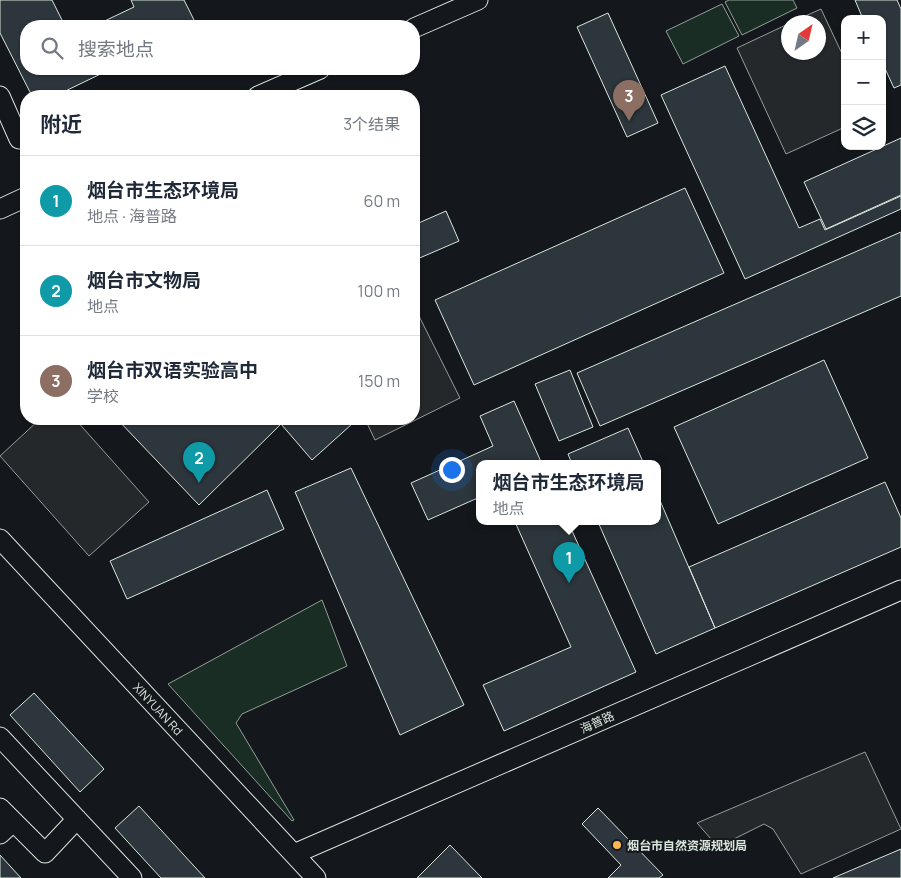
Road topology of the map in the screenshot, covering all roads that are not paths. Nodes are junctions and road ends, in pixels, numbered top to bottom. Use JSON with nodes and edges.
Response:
{"nodes":[{"id":1,"x":478,"y":0,"type":"edge"},
{"id":2,"x":420,"y":25,"type":"edge"},
{"id":3,"x":306,"y":75,"type":"edge"},
{"id":4,"x":272,"y":90,"type":"edge"},
{"id":5,"x":0,"y":96,"type":"edge"},
{"id":6,"x":19,"y":139,"type":"dead end"},
{"id":7,"x":20,"y":201,"type":"edge"},
{"id":8,"x":0,"y":209,"type":"edge"},
{"id":9,"x":0,"y":540,"type":"edge"},
{"id":10,"x":901,"y":590,"type":"edge"},
{"id":11,"x":0,"y":737,"type":"edge"},
{"id":12,"x":0,"y":808,"type":"edge"},
{"id":13,"x":77,"y":819,"type":"junction"},
{"id":14,"x":6,"y":828,"type":"edge"},
{"id":15,"x":294,"y":854,"type":"junction"},
{"id":16,"x":132,"y":878,"type":"edge"},
{"id":17,"x":316,"y":878,"type":"edge"}],
"edges":[{"from":1,"to":2,"type":"street"},
{"from":3,"to":4,"type":"street"},
{"from":5,"to":6,"type":"street"},
{"from":7,"to":8,"type":"street"},
{"from":9,"to":15,"type":"street","name":"XINYUAN Rd"},
{"from":10,"to":15,"type":"street","name":"海普路"},
{"from":11,"to":13,"type":"street"},
{"from":12,"to":14,"type":"street"},
{"from":13,"to":14,"type":"street"},
{"from":13,"to":16,"type":"street"},
{"from":15,"to":17,"type":"street","name":"XINYUAN Rd"}]}
